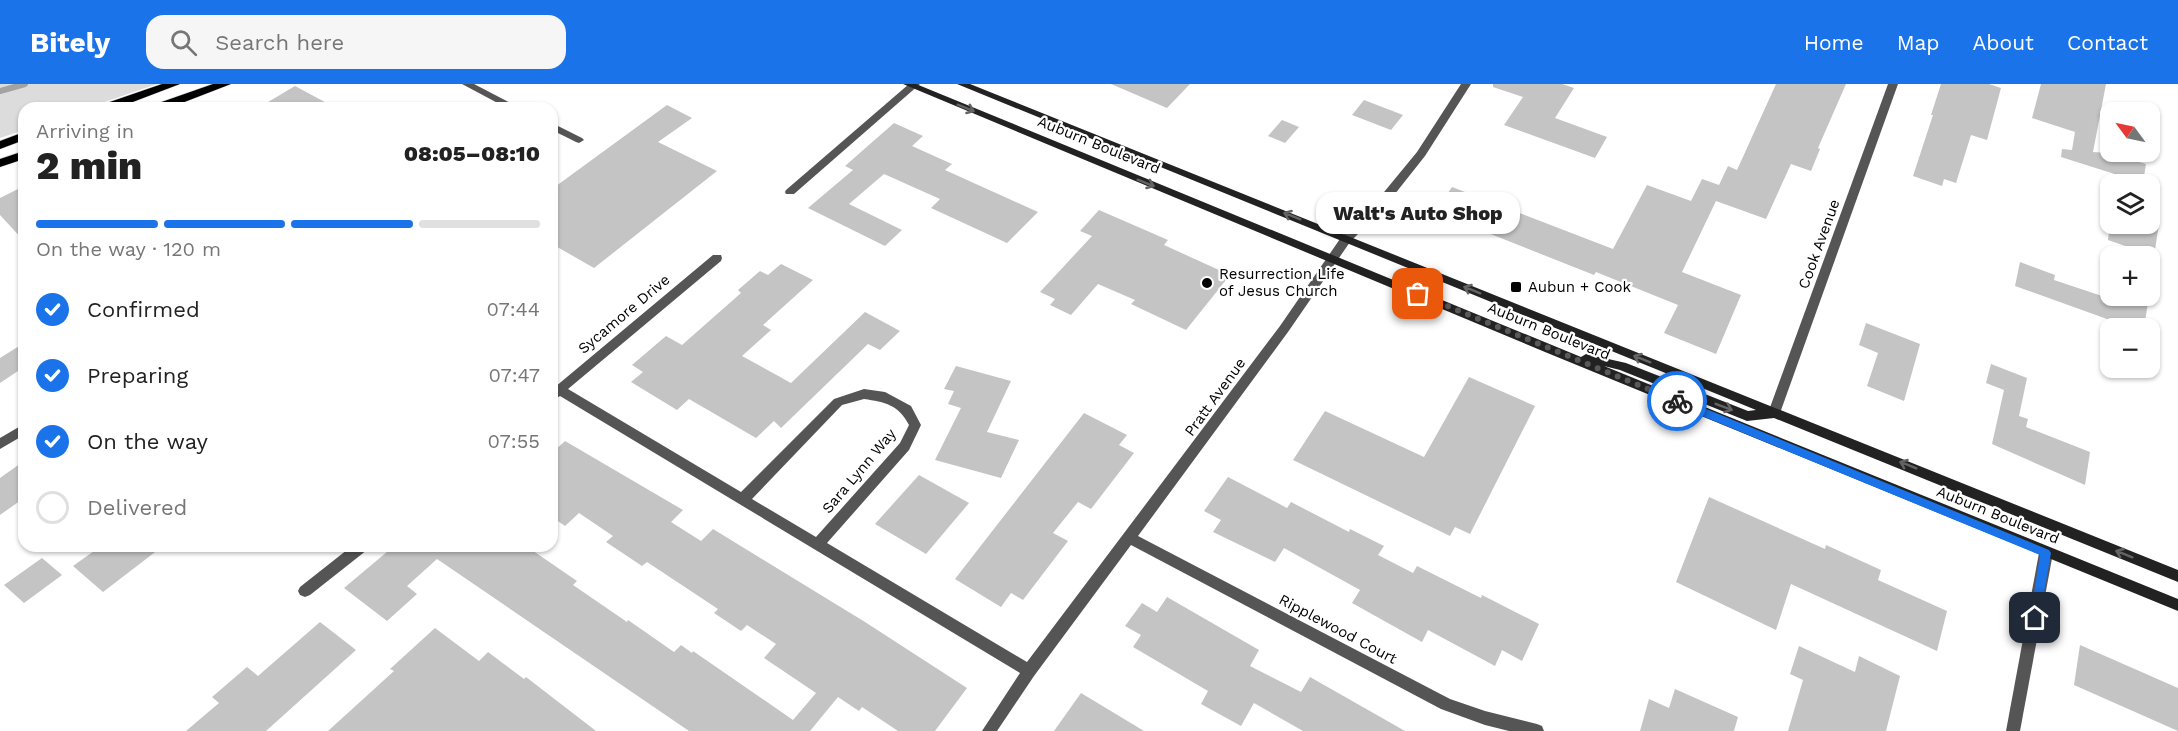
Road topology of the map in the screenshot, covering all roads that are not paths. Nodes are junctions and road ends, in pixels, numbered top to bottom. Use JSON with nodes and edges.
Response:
{"nodes":[{"id":1,"x":174,"y":84,"type":"edge"},
{"id":2,"x":225,"y":84,"type":"edge"},
{"id":3,"x":467,"y":84,"type":"edge"},
{"id":4,"x":962,"y":84,"type":"edge"},
{"id":5,"x":1466,"y":84,"type":"edge"},
{"id":6,"x":1893,"y":84,"type":"edge"},
{"id":7,"x":912,"y":85,"type":"edge"},
{"id":8,"x":122,"y":102,"type":"edge"},
{"id":9,"x":174,"y":102,"type":"edge"},
{"id":10,"x":503,"y":102,"type":"edge"},
{"id":11,"x":558,"y":129,"type":"edge"},
{"id":12,"x":18,"y":138,"type":"edge"},
{"id":13,"x":579,"y":140,"type":"dead end"},
{"id":14,"x":0,"y":145,"type":"edge"},
{"id":15,"x":18,"y":156,"type":"edge"},
{"id":16,"x":0,"y":163,"type":"edge"},
{"id":17,"x":790,"y":192,"type":"dead end"},
{"id":18,"x":1346,"y":239,"type":"junction"},
{"id":19,"x":717,"y":258,"type":"dead end"},
{"id":20,"x":1333,"y":260,"type":"junction"},
{"id":21,"x":1549,"y":350,"type":"junction"},
{"id":22,"x":558,"y":391,"type":"edge"},
{"id":23,"x":558,"y":394,"type":"edge"},
{"id":24,"x":1774,"y":413,"type":"junction"},
{"id":25,"x":18,"y":433,"type":"edge"},
{"id":26,"x":0,"y":444,"type":"edge"},
{"id":27,"x":742,"y":500,"type":"junction"},
{"id":28,"x":1130,"y":538,"type":"junction"},
{"id":29,"x":817,"y":545,"type":"junction"},
{"id":30,"x":355,"y":552,"type":"edge"},
{"id":31,"x":2046,"y":553,"type":"junction"},
{"id":32,"x":2178,"y":576,"type":"edge"},
{"id":33,"x":306,"y":591,"type":"dead end"},
{"id":34,"x":2178,"y":605,"type":"edge"},
{"id":35,"x":1029,"y":671,"type":"junction"},
{"id":36,"x":989,"y":731,"type":"edge"},
{"id":37,"x":1537,"y":731,"type":"edge"},
{"id":38,"x":2013,"y":731,"type":"edge"}],
"edges":[{"from":1,"to":8,"type":"main road"},
{"from":2,"to":9,"type":"main road"},
{"from":3,"to":10,"type":"street"},
{"from":18,"to":4,"type":"main road","name":"Auburn Boulevard","one_way":true},
{"from":5,"to":18,"type":"street","name":"Pratt Avenue"},
{"from":6,"to":24,"type":"street","name":"Cook Avenue"},
{"from":7,"to":17,"type":"street"},
{"from":7,"to":20,"type":"main road","name":"Auburn Boulevard","one_way":true},
{"from":11,"to":13,"type":"street"},
{"from":12,"to":14,"type":"main road"},
{"from":15,"to":16,"type":"main road"},
{"from":18,"to":20,"type":"street","name":"Pratt Avenue"},
{"from":24,"to":18,"type":"main road","name":"Auburn Boulevard","one_way":true},
{"from":19,"to":22,"type":"street","name":"Sycamore Drive"},
{"from":20,"to":21,"type":"main road","name":"Auburn Boulevard"},
{"from":20,"to":28,"type":"street","name":"Pratt Avenue"},
{"from":21,"to":24,"type":"main road","one_way":true},
{"from":21,"to":31,"type":"main road","name":"Auburn Boulevard"},
{"from":23,"to":27,"type":"street"},
{"from":32,"to":24,"type":"main road","name":"Auburn Boulevard","one_way":true},
{"from":25,"to":26,"type":"street"},
{"from":27,"to":29,"type":"street"},
{"from":27,"to":29,"type":"street","name":"Sara Lynn Way"},
{"from":28,"to":35,"type":"street","name":"Pratt Avenue"},
{"from":28,"to":37,"type":"street","name":"Ripplewood Court"},
{"from":29,"to":35,"type":"street"},
{"from":30,"to":33,"type":"street"},
{"from":31,"to":34,"type":"main road","name":"Auburn Boulevard"},
{"from":31,"to":38,"type":"street"},
{"from":35,"to":36,"type":"street","name":"Pratt Avenue"}]}
